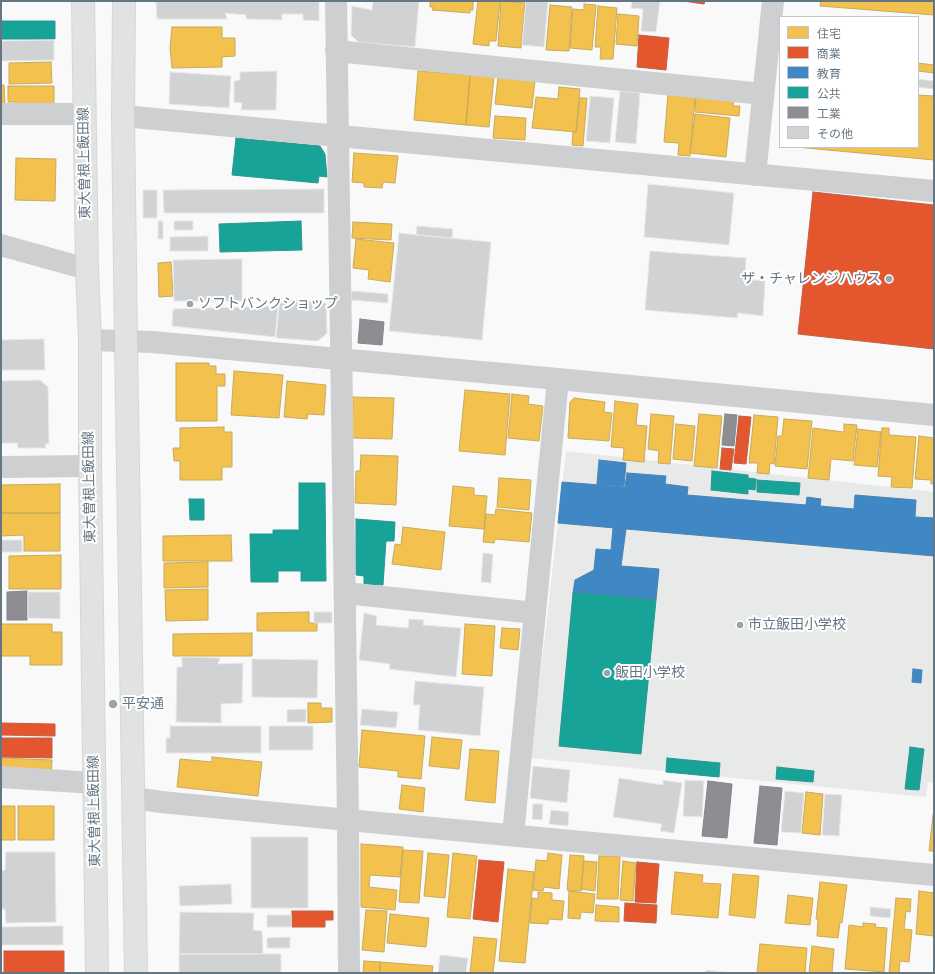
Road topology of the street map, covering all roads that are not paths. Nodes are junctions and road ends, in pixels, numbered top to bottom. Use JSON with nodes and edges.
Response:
{"nodes":[{"id":1,"x":83,"y":1,"type":"edge"},
{"id":2,"x":124,"y":1,"type":"edge"},
{"id":3,"x":336,"y":1,"type":"edge"},
{"id":4,"x":773,"y":1,"type":"edge"},
{"id":5,"x":336,"y":51,"type":"junction"},
{"id":6,"x":763,"y":94,"type":"junction"},
{"id":7,"x":1,"y":114,"type":"edge"},
{"id":8,"x":84,"y":114,"type":"junction"},
{"id":9,"x":123,"y":116,"type":"junction"},
{"id":10,"x":339,"y":136,"type":"junction"},
{"id":11,"x":755,"y":175,"type":"junction"},
{"id":12,"x":934,"y":191,"type":"edge"},
{"id":13,"x":1,"y":245,"type":"edge"},
{"id":14,"x":87,"y":269,"type":"junction"},
{"id":15,"x":90,"y":340,"type":"junction"},
{"id":16,"x":126,"y":341,"type":"junction"},
{"id":17,"x":341,"y":359,"type":"junction"},
{"id":18,"x":558,"y":379,"type":"junction"},
{"id":19,"x":934,"y":416,"type":"edge"},
{"id":20,"x":90,"y":466,"type":"junction"},
{"id":21,"x":1,"y":467,"type":"edge"},
{"id":22,"x":345,"y":593,"type":"junction"},
{"id":23,"x":535,"y":613,"type":"junction"},
{"id":24,"x":1,"y":777,"type":"edge"},
{"id":25,"x":94,"y":783,"type":"junction"},
{"id":26,"x":134,"y":798,"type":"junction"},
{"id":27,"x":348,"y":820,"type":"junction"},
{"id":28,"x":513,"y":835,"type":"junction"},
{"id":29,"x":934,"y":875,"type":"edge"},
{"id":30,"x":96,"y":973,"type":"edge"},
{"id":31,"x":136,"y":973,"type":"edge"},
{"id":32,"x":349,"y":973,"type":"edge"}],
"edges":[{"from":1,"to":8,"type":"street","name":"東大曽根上飯田線"},
{"from":2,"to":9,"type":"street"},
{"from":3,"to":5,"type":"street"},
{"from":4,"to":6,"type":"street"},
{"from":5,"to":6,"type":"street"},
{"from":5,"to":10,"type":"street"},
{"from":6,"to":11,"type":"street"},
{"from":7,"to":8,"type":"street"},
{"from":8,"to":14,"type":"street","name":"東大曽根上飯田線"},
{"from":9,"to":10,"type":"street"},
{"from":9,"to":16,"type":"street"},
{"from":10,"to":11,"type":"street"},
{"from":10,"to":17,"type":"street"},
{"from":11,"to":12,"type":"street"},
{"from":13,"to":14,"type":"street"},
{"from":14,"to":15,"type":"street","name":"東大曽根上飯田線"},
{"from":15,"to":16,"type":"street"},
{"from":15,"to":20,"type":"street","name":"東大曽根上飯田線"},
{"from":16,"to":17,"type":"street"},
{"from":16,"to":26,"type":"street"},
{"from":17,"to":18,"type":"street"},
{"from":17,"to":22,"type":"street"},
{"from":18,"to":19,"type":"street"},
{"from":18,"to":23,"type":"street"},
{"from":20,"to":21,"type":"street"},
{"from":20,"to":25,"type":"street","name":"東大曽根上飯田線"},
{"from":22,"to":23,"type":"street"},
{"from":22,"to":27,"type":"street"},
{"from":23,"to":28,"type":"street"},
{"from":24,"to":25,"type":"street"},
{"from":25,"to":30,"type":"street","name":"東大曽根上飯田線"},
{"from":26,"to":27,"type":"street"},
{"from":26,"to":31,"type":"street"},
{"from":27,"to":28,"type":"street"},
{"from":27,"to":32,"type":"street"},
{"from":28,"to":29,"type":"street"}]}
